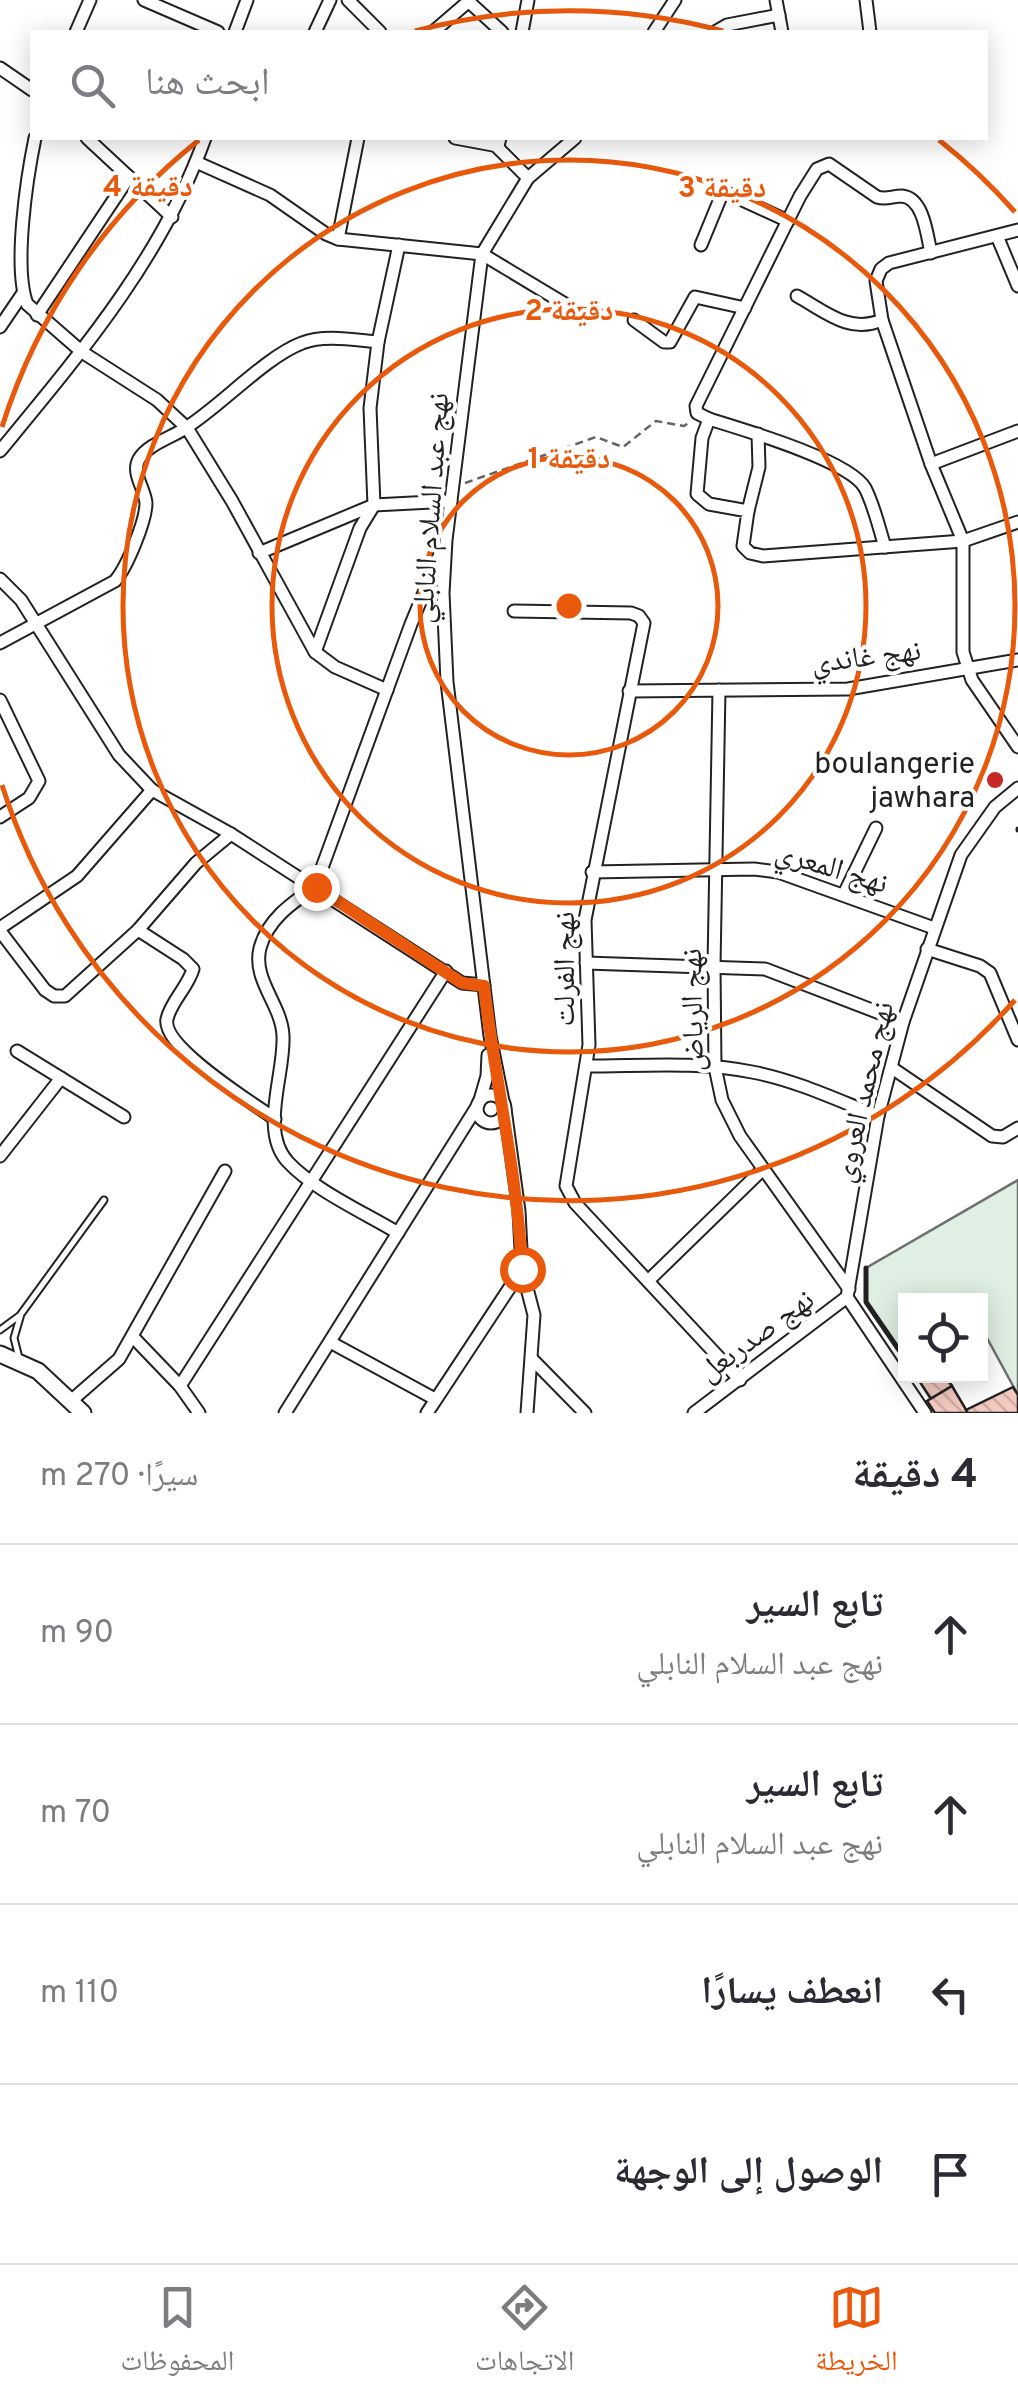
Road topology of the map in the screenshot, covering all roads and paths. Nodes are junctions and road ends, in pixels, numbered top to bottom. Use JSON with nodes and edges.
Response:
{"nodes":[{"id":1,"x":90,"y":0,"type":"edge"},
{"id":2,"x":144,"y":0,"type":"edge"},
{"id":3,"x":247,"y":0,"type":"edge"},
{"id":4,"x":330,"y":0,"type":"edge"},
{"id":5,"x":348,"y":0,"type":"edge"},
{"id":6,"x":528,"y":0,"type":"edge"},
{"id":7,"x":675,"y":0,"type":"edge"},
{"id":8,"x":776,"y":0,"type":"edge"},
{"id":9,"x":866,"y":0,"type":"edge"},
{"id":10,"x":469,"y":1,"type":"edge"},
{"id":11,"x":779,"y":15,"type":"junction"},
{"id":12,"x":77,"y":30,"type":"edge"},
{"id":13,"x":213,"y":30,"type":"edge"},
{"id":14,"x":236,"y":30,"type":"edge"},
{"id":15,"x":316,"y":30,"type":"edge"},
{"id":16,"x":378,"y":30,"type":"edge"},
{"id":17,"x":435,"y":30,"type":"edge"},
{"id":18,"x":500,"y":30,"type":"edge"},
{"id":19,"x":522,"y":30,"type":"edge"},
{"id":20,"x":655,"y":30,"type":"edge"},
{"id":21,"x":719,"y":30,"type":"edge"},
{"id":22,"x":782,"y":30,"type":"edge"},
{"id":23,"x":870,"y":30,"type":"edge"},
{"id":24,"x":0,"y":68,"type":"edge"},
{"id":25,"x":30,"y":89,"type":"edge"},
{"id":26,"x":35,"y":140,"type":"edge"},
{"id":27,"x":89,"y":140,"type":"edge"},
{"id":28,"x":204,"y":140,"type":"edge"},
{"id":29,"x":358,"y":140,"type":"edge"},
{"id":30,"x":495,"y":140,"type":"edge"},
{"id":31,"x":573,"y":140,"type":"edge"},
{"id":32,"x":196,"y":162,"type":"junction"},
{"id":33,"x":129,"y":177,"type":"junction"},
{"id":34,"x":528,"y":178,"type":"junction"},
{"id":35,"x":172,"y":217,"type":"junction"},
{"id":36,"x":788,"y":221,"type":"junction"},
{"id":37,"x":1018,"y":230,"type":"edge"},
{"id":38,"x":997,"y":236,"type":"junction"},
{"id":39,"x":338,"y":239,"type":"junction"},
{"id":40,"x":400,"y":245,"type":"junction"},
{"id":41,"x":701,"y":245,"type":"dead end"},
{"id":42,"x":931,"y":253,"type":"junction"},
{"id":43,"x":482,"y":254,"type":"junction"},
{"id":44,"x":1018,"y":286,"type":"edge"},
{"id":45,"x":22,"y":293,"type":"junction"},
{"id":46,"x":797,"y":296,"type":"dead end"},
{"id":47,"x":564,"y":304,"type":"dead end"},
{"id":48,"x":745,"y":308,"type":"junction"},
{"id":49,"x":37,"y":315,"type":"junction"},
{"id":50,"x":634,"y":320,"type":"dead end"},
{"id":51,"x":882,"y":320,"type":"junction"},
{"id":52,"x":0,"y":326,"type":"edge"},
{"id":53,"x":378,"y":342,"type":"junction"},
{"id":54,"x":82,"y":352,"type":"junction"},
{"id":55,"x":703,"y":416,"type":"junction"},
{"id":56,"x":187,"y":428,"type":"junction"},
{"id":57,"x":1018,"y":431,"type":"edge"},
{"id":58,"x":758,"y":434,"type":"junction"},
{"id":59,"x":0,"y":451,"type":"edge"},
{"id":60,"x":931,"y":464,"type":"junction"},
{"id":61,"x":452,"y":494,"type":"junction"},
{"id":62,"x":374,"y":504,"type":"junction"},
{"id":63,"x":748,"y":511,"type":"junction"},
{"id":64,"x":1018,"y":522,"type":"edge"},
{"id":65,"x":446,"y":540,"type":"junction"},
{"id":66,"x":963,"y":541,"type":"junction"},
{"id":67,"x":885,"y":547,"type":"junction"},
{"id":68,"x":260,"y":553,"type":"junction"},
{"id":69,"x":0,"y":579,"type":"edge"},
{"id":70,"x":514,"y":610,"type":"dead end"},
{"id":71,"x":36,"y":624,"type":"junction"},
{"id":72,"x":0,"y":643,"type":"edge"},
{"id":73,"x":315,"y":652,"type":"junction"},
{"id":74,"x":1018,"y":660,"type":"edge"},
{"id":75,"x":966,"y":668,"type":"junction"},
{"id":76,"x":387,"y":690,"type":"junction"},
{"id":77,"x":719,"y":690,"type":"junction"},
{"id":78,"x":629,"y":692,"type":"junction"},
{"id":79,"x":0,"y":700,"type":"edge"},
{"id":80,"x":1018,"y":746,"type":"edge"},
{"id":81,"x":1018,"y":788,"type":"edge"},
{"id":82,"x":152,"y":790,"type":"junction"},
{"id":83,"x":0,"y":817,"type":"edge"},
{"id":84,"x":876,"y":828,"type":"dead end"},
{"id":85,"x":231,"y":834,"type":"junction"},
{"id":86,"x":717,"y":870,"type":"junction"},
{"id":87,"x":592,"y":872,"type":"junction"},
{"id":88,"x":316,"y":887,"type":"junction"},
{"id":89,"x":844,"y":894,"type":"junction"},
{"id":90,"x":934,"y":928,"type":"junction"},
{"id":91,"x":0,"y":929,"type":"edge"},
{"id":92,"x":138,"y":930,"type":"junction"},
{"id":93,"x":927,"y":950,"type":"junction"},
{"id":94,"x":586,"y":963,"type":"junction"},
{"id":95,"x":714,"y":966,"type":"junction"},
{"id":96,"x":446,"y":972,"type":"junction"},
{"id":97,"x":484,"y":986,"type":"junction"},
{"id":98,"x":903,"y":1022,"type":"junction"},
{"id":99,"x":490,"y":1036,"type":"junction"},
{"id":100,"x":1018,"y":1040,"type":"edge"},
{"id":101,"x":17,"y":1051,"type":"dead end"},
{"id":102,"x":587,"y":1066,"type":"junction"},
{"id":103,"x":715,"y":1067,"type":"junction"},
{"id":104,"x":892,"y":1068,"type":"junction"},
{"id":105,"x":61,"y":1078,"type":"junction"},
{"id":106,"x":479,"y":1104,"type":"junction"},
{"id":107,"x":504,"y":1107,"type":"junction"},
{"id":108,"x":878,"y":1116,"type":"junction"},
{"id":109,"x":124,"y":1117,"type":"dead end"},
{"id":110,"x":275,"y":1119,"type":"junction"},
{"id":111,"x":487,"y":1122,"type":"junction"},
{"id":112,"x":1018,"y":1128,"type":"edge"},
{"id":113,"x":452,"y":1149,"type":"junction"},
{"id":114,"x":512,"y":1152,"type":"junction"},
{"id":115,"x":0,"y":1156,"type":"edge"},
{"id":116,"x":763,"y":1169,"type":"junction"},
{"id":117,"x":225,"y":1171,"type":"dead end"},
{"id":118,"x":311,"y":1180,"type":"junction"},
{"id":119,"x":104,"y":1200,"type":"dead end"},
{"id":120,"x":398,"y":1232,"type":"junction"},
{"id":121,"x":522,"y":1269,"type":"junction"},
{"id":122,"x":648,"y":1281,"type":"junction"},
{"id":123,"x":848,"y":1292,"type":"junction"},
{"id":124,"x":21,"y":1314,"type":"junction"},
{"id":125,"x":0,"y":1330,"type":"edge"},
{"id":126,"x":133,"y":1337,"type":"junction"},
{"id":127,"x":330,"y":1342,"type":"junction"},
{"id":128,"x":0,"y":1354,"type":"edge"},
{"id":129,"x":532,"y":1359,"type":"junction"},
{"id":130,"x":20,"y":1362,"type":"junction"},
{"id":131,"x":740,"y":1380,"type":"junction"},
{"id":132,"x":180,"y":1386,"type":"junction"},
{"id":133,"x":435,"y":1399,"type":"junction"},
{"id":134,"x":78,"y":1407,"type":"edge"},
{"id":135,"x":199,"y":1413,"type":"edge"},
{"id":136,"x":286,"y":1413,"type":"edge"},
{"id":137,"x":426,"y":1413,"type":"edge"},
{"id":138,"x":527,"y":1413,"type":"edge"},
{"id":139,"x":585,"y":1413,"type":"edge"},
{"id":140,"x":694,"y":1413,"type":"edge"},
{"id":141,"x":925,"y":1413,"type":"edge"}],
"edges":[{"from":1,"to":12,"type":"street"},
{"from":2,"to":13,"type":"street"},
{"from":3,"to":14,"type":"street"},
{"from":4,"to":15,"type":"street"},
{"from":5,"to":16,"type":"street"},
{"from":6,"to":19,"type":"street"},
{"from":7,"to":20,"type":"street"},
{"from":8,"to":11,"type":"street"},
{"from":9,"to":23,"type":"street"},
{"from":10,"to":17,"type":"street"},
{"from":10,"to":18,"type":"street"},
{"from":11,"to":21,"type":"street"},
{"from":11,"to":22,"type":"street"},
{"from":24,"to":25,"type":"street"},
{"from":26,"to":45,"type":"street"},
{"from":27,"to":33,"type":"street"},
{"from":28,"to":32,"type":"street"},
{"from":29,"to":39,"type":"street"},
{"from":30,"to":34,"type":"street"},
{"from":31,"to":34,"type":"street","name":"نهج عبد السلام النابلي"},
{"from":32,"to":35,"type":"street"},
{"from":32,"to":39,"type":"street"},
{"from":33,"to":35,"type":"street"},
{"from":33,"to":49,"type":"street"},
{"from":34,"to":43,"type":"street","name":"نهج عبد السلام النابلي"},
{"from":35,"to":54,"type":"street"},
{"from":36,"to":41,"type":"street"},
{"from":36,"to":42,"type":"street"},
{"from":36,"to":48,"type":"street"},
{"from":37,"to":38,"type":"street"},
{"from":38,"to":42,"type":"street"},
{"from":38,"to":44,"type":"street"},
{"from":39,"to":40,"type":"street"},
{"from":40,"to":43,"type":"street"},
{"from":40,"to":53,"type":"street"},
{"from":42,"to":51,"type":"street"},
{"from":43,"to":47,"type":"street"},
{"from":43,"to":61,"type":"street","name":"نهج عبد السلام النابلي"},
{"from":45,"to":49,"type":"street"},
{"from":45,"to":52,"type":"street"},
{"from":46,"to":51,"type":"street"},
{"from":48,"to":50,"type":"street"},
{"from":48,"to":55,"type":"street"},
{"from":49,"to":54,"type":"street"},
{"from":51,"to":60,"type":"street"},
{"from":53,"to":56,"type":"street"},
{"from":53,"to":62,"type":"street"},
{"from":54,"to":56,"type":"street"},
{"from":54,"to":59,"type":"street"},
{"from":55,"to":58,"type":"street"},
{"from":55,"to":61,"type":"path"},
{"from":55,"to":63,"type":"street"},
{"from":56,"to":68,"type":"street"},
{"from":56,"to":71,"type":"street"},
{"from":57,"to":60,"type":"street"},
{"from":58,"to":63,"type":"street"},
{"from":58,"to":67,"type":"street"},
{"from":60,"to":66,"type":"street"},
{"from":61,"to":62,"type":"street"},
{"from":61,"to":65,"type":"street","name":"نهج عبد السلام النابلي"},
{"from":62,"to":68,"type":"street"},
{"from":62,"to":73,"type":"street"},
{"from":63,"to":67,"type":"street"},
{"from":64,"to":66,"type":"street"},
{"from":65,"to":76,"type":"street"},
{"from":65,"to":97,"type":"street","name":"نهج عبد السلام النابلي"},
{"from":66,"to":67,"type":"street"},
{"from":66,"to":75,"type":"street"},
{"from":68,"to":73,"type":"street"},
{"from":69,"to":71,"type":"street"},
{"from":70,"to":78,"type":"street","name":"نهج الفرلت"},
{"from":71,"to":72,"type":"street"},
{"from":71,"to":82,"type":"street"},
{"from":73,"to":76,"type":"street"},
{"from":74,"to":75,"type":"street","name":"نهج غاندي"},
{"from":75,"to":77,"type":"street","name":"نهج غاندي"},
{"from":75,"to":80,"type":"street"},
{"from":76,"to":88,"type":"street"},
{"from":77,"to":78,"type":"street","name":"نهج غاندي"},
{"from":77,"to":86,"type":"street","name":"نهج الرياض"},
{"from":78,"to":87,"type":"street","name":"نهج الفرلت"},
{"from":79,"to":83,"type":"street"},
{"from":81,"to":90,"type":"street","name":"نهج محمد العروي"},
{"from":82,"to":85,"type":"street"},
{"from":82,"to":91,"type":"street"},
{"from":84,"to":89,"type":"street"},
{"from":85,"to":88,"type":"street"},
{"from":85,"to":92,"type":"street"},
{"from":86,"to":87,"type":"street","name":"نهج المعري"},
{"from":86,"to":89,"type":"street","name":"نهج المعري"},
{"from":86,"to":95,"type":"street","name":"نهج الرياض"},
{"from":87,"to":94,"type":"street","name":"نهج الفرلت"},
{"from":88,"to":96,"type":"street"},
{"from":88,"to":110,"type":"street"},
{"from":89,"to":90,"type":"street","name":"نهج المعري"},
{"from":90,"to":93,"type":"street","name":"نهج محمد العروي"},
{"from":91,"to":92,"type":"street"},
{"from":92,"to":110,"type":"street"},
{"from":93,"to":98,"type":"street","name":"نهج محمد العروي"},
{"from":93,"to":100,"type":"street"},
{"from":94,"to":95,"type":"street"},
{"from":94,"to":102,"type":"street","name":"نهج الفرلت"},
{"from":95,"to":98,"type":"street"},
{"from":95,"to":103,"type":"street","name":"نهج الرياض"},
{"from":96,"to":97,"type":"street"},
{"from":96,"to":118,"type":"street"},
{"from":97,"to":99,"type":"street","name":"نهج عبد السلام النابلي"},
{"from":98,"to":104,"type":"street","name":"نهج محمد العروي"},
{"from":99,"to":106,"type":"street","name":"نهج عبد السلام النابلي"},
{"from":99,"to":107,"type":"street","name":"نهج عبد السلام النابلي"},
{"from":101,"to":105,"type":"street"},
{"from":102,"to":103,"type":"street"},
{"from":102,"to":122,"type":"street","name":"نهج الفرلت"},
{"from":103,"to":108,"type":"street"},
{"from":103,"to":116,"type":"street","name":"نهج الرياض"},
{"from":104,"to":108,"type":"street","name":"نهج محمد العروي"},
{"from":104,"to":112,"type":"street"},
{"from":105,"to":109,"type":"street"},
{"from":105,"to":115,"type":"street"},
{"from":106,"to":107,"type":"street"},
{"from":106,"to":111,"type":"street"},
{"from":106,"to":113,"type":"street"},
{"from":107,"to":111,"type":"street"},
{"from":107,"to":114,"type":"street","name":"نهج عبد السلام النابلي"},
{"from":108,"to":123,"type":"street","name":"نهج محمد العروي"},
{"from":110,"to":118,"type":"street"},
{"from":111,"to":113,"type":"street"},
{"from":111,"to":114,"type":"street"},
{"from":113,"to":120,"type":"street"},
{"from":114,"to":121,"type":"street","name":"نهج عبد السلام النابلي"},
{"from":116,"to":122,"type":"street"},
{"from":116,"to":123,"type":"street","name":"نهج الرياض"},
{"from":117,"to":126,"type":"street"},
{"from":118,"to":120,"type":"street"},
{"from":118,"to":132,"type":"street"},
{"from":119,"to":124,"type":"lane"},
{"from":120,"to":127,"type":"street"},
{"from":121,"to":129,"type":"street","name":"نهج عبد السلام النابلي"},
{"from":121,"to":133,"type":"street"},
{"from":122,"to":131,"type":"street"},
{"from":123,"to":131,"type":"street","name":"نهج صدربعل"},
{"from":123,"to":141,"type":"street"},
{"from":124,"to":125,"type":"lane"},
{"from":124,"to":130,"type":"lane"},
{"from":126,"to":132,"type":"street"},
{"from":126,"to":134,"type":"street"},
{"from":127,"to":133,"type":"street"},
{"from":127,"to":136,"type":"street"},
{"from":128,"to":130,"type":"main road"},
{"from":129,"to":138,"type":"street","name":"نهج عبد السلام النابلي"},
{"from":129,"to":139,"type":"street"},
{"from":130,"to":134,"type":"main road"},
{"from":131,"to":140,"type":"street","name":"نهج صدربعل"},
{"from":132,"to":135,"type":"street"},
{"from":133,"to":137,"type":"street"}]}
